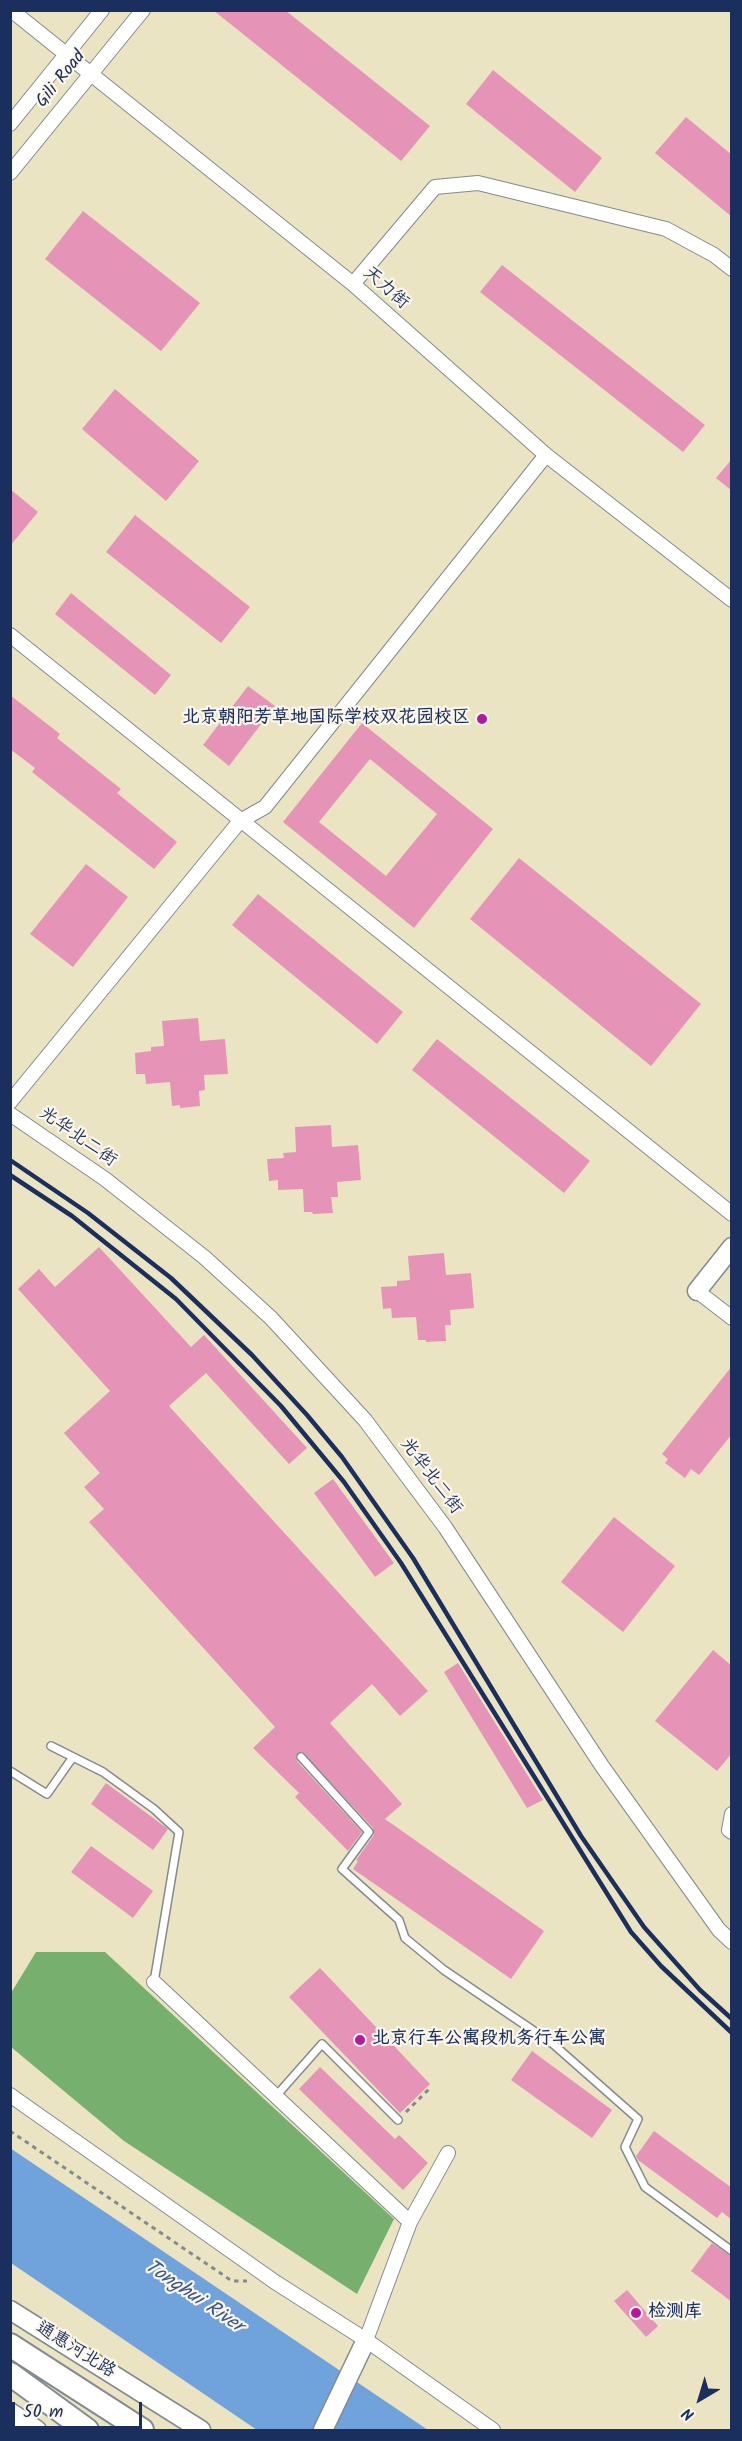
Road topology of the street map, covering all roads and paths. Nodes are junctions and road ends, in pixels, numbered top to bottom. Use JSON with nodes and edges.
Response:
{"nodes":[{"id":1,"x":11,"y":10,"type":"edge"},
{"id":2,"x":102,"y":10,"type":"edge"},
{"id":3,"x":143,"y":10,"type":"edge"},
{"id":4,"x":66,"y":54,"type":"junction"},
{"id":5,"x":90,"y":73,"type":"junction"},
{"id":6,"x":10,"y":124,"type":"edge"},
{"id":7,"x":10,"y":173,"type":"edge"},
{"id":8,"x":732,"y":269,"type":"edge"},
{"id":9,"x":353,"y":284,"type":"junction"},
{"id":10,"x":546,"y":455,"type":"junction"},
{"id":11,"x":732,"y":600,"type":"edge"},
{"id":12,"x":10,"y":635,"type":"edge"},
{"id":13,"x":240,"y":821,"type":"junction"},
{"id":14,"x":10,"y":1102,"type":"edge"},
{"id":15,"x":10,"y":1114,"type":"edge"},
{"id":16,"x":732,"y":1214,"type":"edge"},
{"id":17,"x":732,"y":1247,"type":"edge"},
{"id":18,"x":697,"y":1291,"type":"joint"},
{"id":19,"x":732,"y":1318,"type":"edge"},
{"id":20,"x":51,"y":1746,"type":"dead end"},
{"id":21,"x":72,"y":1757,"type":"junction"},
{"id":22,"x":301,"y":1757,"type":"dead end"},
{"id":23,"x":10,"y":1771,"type":"edge"},
{"id":24,"x":732,"y":1814,"type":"edge"},
{"id":25,"x":732,"y":1833,"type":"edge"},
{"id":26,"x":732,"y":1942,"type":"edge"},
{"id":27,"x":154,"y":1982,"type":"joint"},
{"id":28,"x":430,"y":2088,"type":"dead end"},
{"id":29,"x":10,"y":2095,"type":"edge"},
{"id":30,"x":276,"y":2096,"type":"junction"},
{"id":31,"x":398,"y":2120,"type":"joint"},
{"id":32,"x":10,"y":2131,"type":"edge"},
{"id":33,"x":448,"y":2153,"type":"dead end"},
{"id":34,"x":410,"y":2222,"type":"junction"},
{"id":35,"x":732,"y":2251,"type":"edge"},
{"id":36,"x":275,"y":2282,"type":"junction"},
{"id":37,"x":10,"y":2310,"type":"edge"},
{"id":38,"x":366,"y":2340,"type":"junction"},
{"id":39,"x":10,"y":2345,"type":"edge"},
{"id":40,"x":34,"y":2361,"type":"junction"},
{"id":41,"x":10,"y":2374,"type":"edge"},
{"id":42,"x":10,"y":2412,"type":"edge"},
{"id":43,"x":37,"y":2430,"type":"edge"},
{"id":44,"x":87,"y":2430,"type":"edge"},
{"id":45,"x":129,"y":2430,"type":"edge"},
{"id":46,"x":142,"y":2430,"type":"edge"},
{"id":47,"x":200,"y":2430,"type":"edge"},
{"id":48,"x":323,"y":2430,"type":"edge"},
{"id":49,"x":493,"y":2430,"type":"edge"}],
"edges":[{"from":1,"to":4,"type":"street","name":"天力街"},
{"from":2,"to":4,"type":"street"},
{"from":3,"to":5,"type":"street","name":"Gili Road"},
{"from":4,"to":5,"type":"street","name":"天力街"},
{"from":4,"to":6,"type":"street"},
{"from":5,"to":7,"type":"street","name":"Gili Road"},
{"from":5,"to":9,"type":"street","name":"天力街"},
{"from":8,"to":9,"type":"street"},
{"from":9,"to":10,"type":"street","name":"天力街"},
{"from":10,"to":11,"type":"street","name":"天力街"},
{"from":10,"to":13,"type":"street"},
{"from":12,"to":13,"type":"street"},
{"from":13,"to":14,"type":"street"},
{"from":13,"to":16,"type":"street"},
{"from":15,"to":26,"type":"street","name":"光华北二街"},
{"from":17,"to":18,"type":"street"},
{"from":18,"to":19,"type":"street"},
{"from":20,"to":21,"type":"lane"},
{"from":21,"to":23,"type":"lane"},
{"from":21,"to":27,"type":"lane"},
{"from":22,"to":35,"type":"lane"},
{"from":24,"to":25,"type":"street"},
{"from":27,"to":30,"type":"street"},
{"from":28,"to":31,"type":"path"},
{"from":29,"to":36,"type":"street"},
{"from":30,"to":31,"type":"lane"},
{"from":30,"to":34,"type":"street"},
{"from":32,"to":36,"type":"path"},
{"from":33,"to":34,"type":"street"},
{"from":34,"to":38,"type":"street"},
{"from":36,"to":38,"type":"street"},
{"from":37,"to":47,"type":"street","name":"通惠河北路"},
{"from":38,"to":48,"type":"street"},
{"from":38,"to":49,"type":"street"},
{"from":39,"to":40,"type":"highway"},
{"from":40,"to":45,"type":"highway"},
{"from":40,"to":46,"type":"highway"},
{"from":41,"to":44,"type":"highway"},
{"from":42,"to":43,"type":"street"}]}
